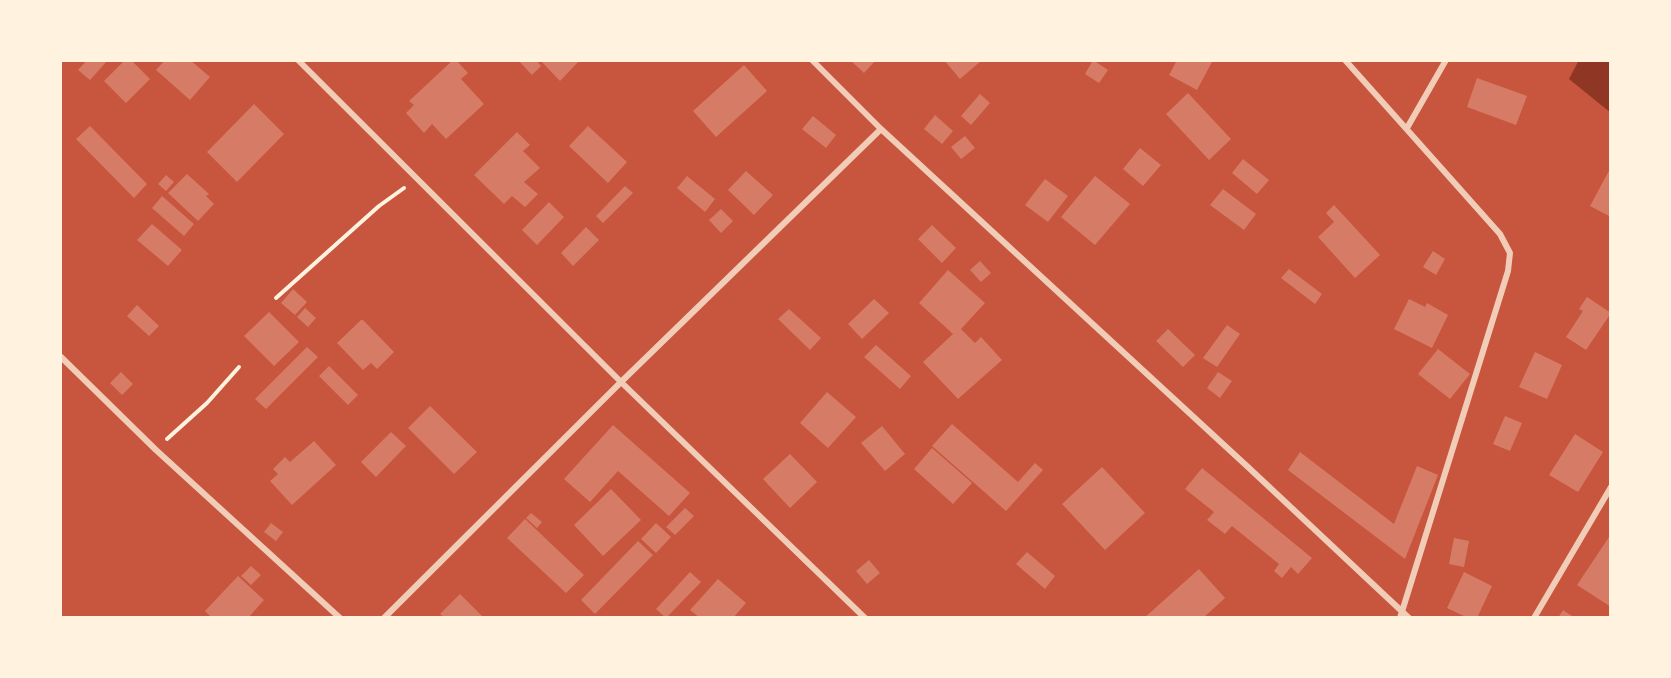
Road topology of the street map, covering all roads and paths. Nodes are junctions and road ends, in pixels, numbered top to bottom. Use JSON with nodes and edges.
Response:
{"nodes":[{"id":1,"x":298,"y":60,"type":"edge"},
{"id":2,"x":812,"y":60,"type":"edge"},
{"id":3,"x":1345,"y":60,"type":"edge"},
{"id":4,"x":1446,"y":60,"type":"edge"},
{"id":5,"x":1407,"y":128,"type":"junction"},
{"id":6,"x":881,"y":129,"type":"junction"},
{"id":7,"x":417,"y":178,"type":"junction"},
{"id":8,"x":276,"y":298,"type":"dead end"},
{"id":9,"x":60,"y":356,"type":"edge"},
{"id":10,"x":239,"y":367,"type":"dead end"},
{"id":11,"x":621,"y":382,"type":"junction"},
{"id":12,"x":156,"y":450,"type":"junction"},
{"id":13,"x":1611,"y":487,"type":"edge"},
{"id":14,"x":1401,"y":615,"type":"edge"},
{"id":15,"x":340,"y":618,"type":"edge"},
{"id":16,"x":384,"y":618,"type":"edge"},
{"id":17,"x":865,"y":618,"type":"edge"},
{"id":18,"x":1408,"y":618,"type":"edge"},
{"id":19,"x":1534,"y":618,"type":"edge"}],
"edges":[{"from":1,"to":7,"type":"street"},
{"from":2,"to":6,"type":"street"},
{"from":3,"to":5,"type":"street"},
{"from":4,"to":5,"type":"street"},
{"from":5,"to":14,"type":"street"},
{"from":6,"to":11,"type":"street"},
{"from":6,"to":14,"type":"street"},
{"from":7,"to":8,"type":"path"},
{"from":7,"to":11,"type":"street"},
{"from":9,"to":12,"type":"street"},
{"from":10,"to":12,"type":"path"},
{"from":11,"to":16,"type":"street"},
{"from":11,"to":17,"type":"street"},
{"from":12,"to":15,"type":"street"},
{"from":13,"to":19,"type":"street"},
{"from":14,"to":18,"type":"street"}]}
